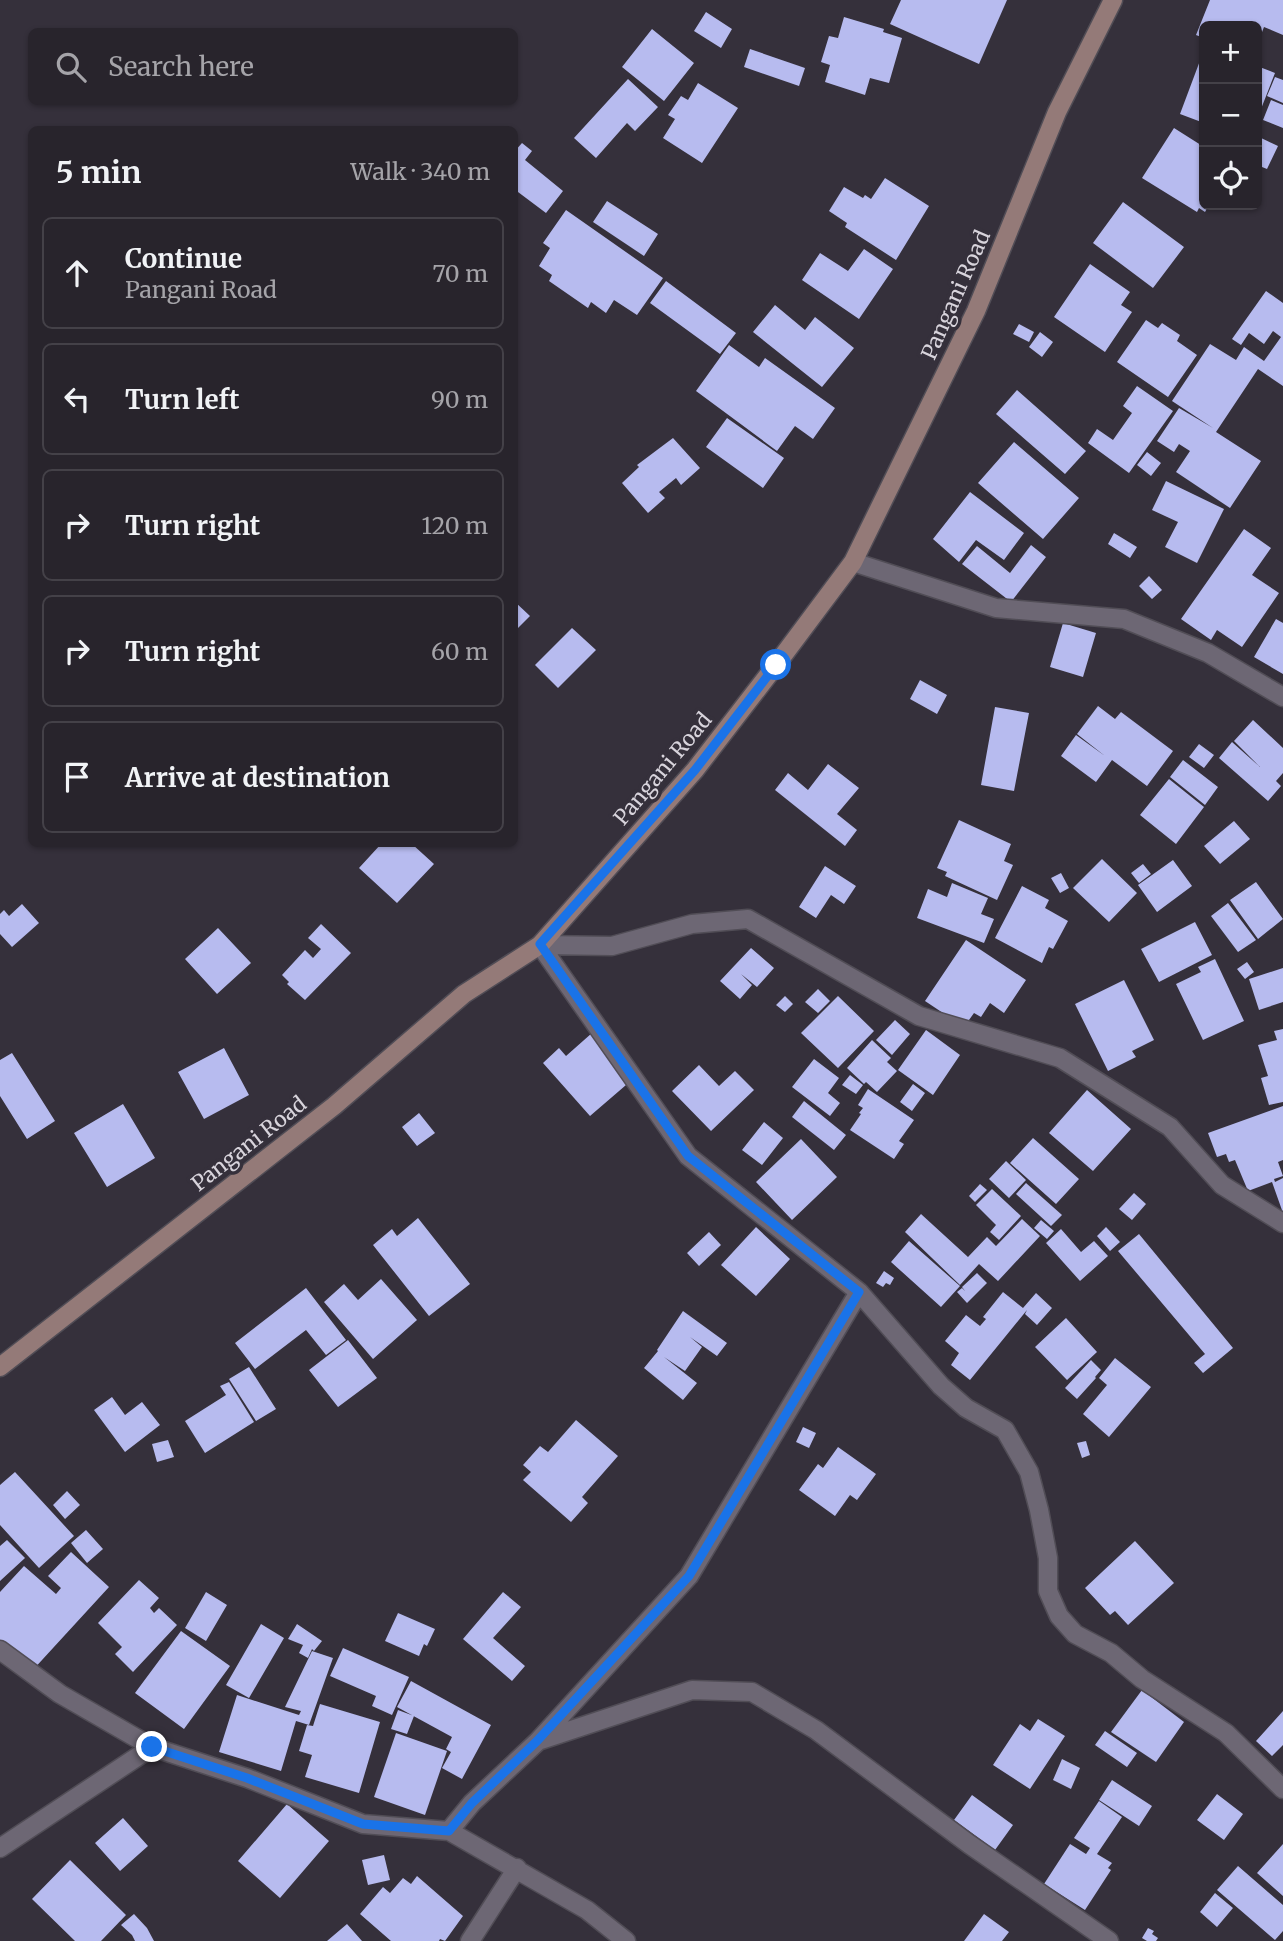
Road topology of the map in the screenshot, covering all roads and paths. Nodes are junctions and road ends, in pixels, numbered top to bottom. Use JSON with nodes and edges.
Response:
{"nodes":[{"id":1,"x":1113,"y":0,"type":"edge"},
{"id":2,"x":853,"y":562,"type":"junction"},
{"id":3,"x":1283,"y":697,"type":"edge"},
{"id":4,"x":540,"y":944,"type":"junction"},
{"id":5,"x":1283,"y":1223,"type":"edge"},
{"id":6,"x":859,"y":1292,"type":"junction"},
{"id":7,"x":0,"y":1367,"type":"edge"},
{"id":8,"x":0,"y":1650,"type":"edge"},
{"id":9,"x":537,"y":1741,"type":"junction"},
{"id":10,"x":152,"y":1747,"type":"junction"},
{"id":11,"x":1283,"y":1789,"type":"edge"},
{"id":12,"x":449,"y":1831,"type":"junction"},
{"id":13,"x":0,"y":1848,"type":"edge"},
{"id":14,"x":517,"y":1868,"type":"junction"},
{"id":15,"x":470,"y":1941,"type":"edge"},
{"id":16,"x":626,"y":1941,"type":"edge"},
{"id":17,"x":1109,"y":1941,"type":"edge"}],
"edges":[{"from":1,"to":2,"type":"main road","name":"Pangani Road"},
{"from":2,"to":3,"type":"street"},
{"from":2,"to":4,"type":"main road","name":"Pangani Road"},
{"from":4,"to":5,"type":"street"},
{"from":4,"to":6,"type":"street"},
{"from":4,"to":7,"type":"main road","name":"Pangani Road"},
{"from":6,"to":9,"type":"street"},
{"from":6,"to":11,"type":"street"},
{"from":8,"to":10,"type":"street"},
{"from":9,"to":12,"type":"street"},
{"from":9,"to":17,"type":"street"},
{"from":10,"to":12,"type":"street"},
{"from":10,"to":13,"type":"street"},
{"from":12,"to":14,"type":"street"},
{"from":14,"to":15,"type":"street"},
{"from":14,"to":16,"type":"street"}]}
